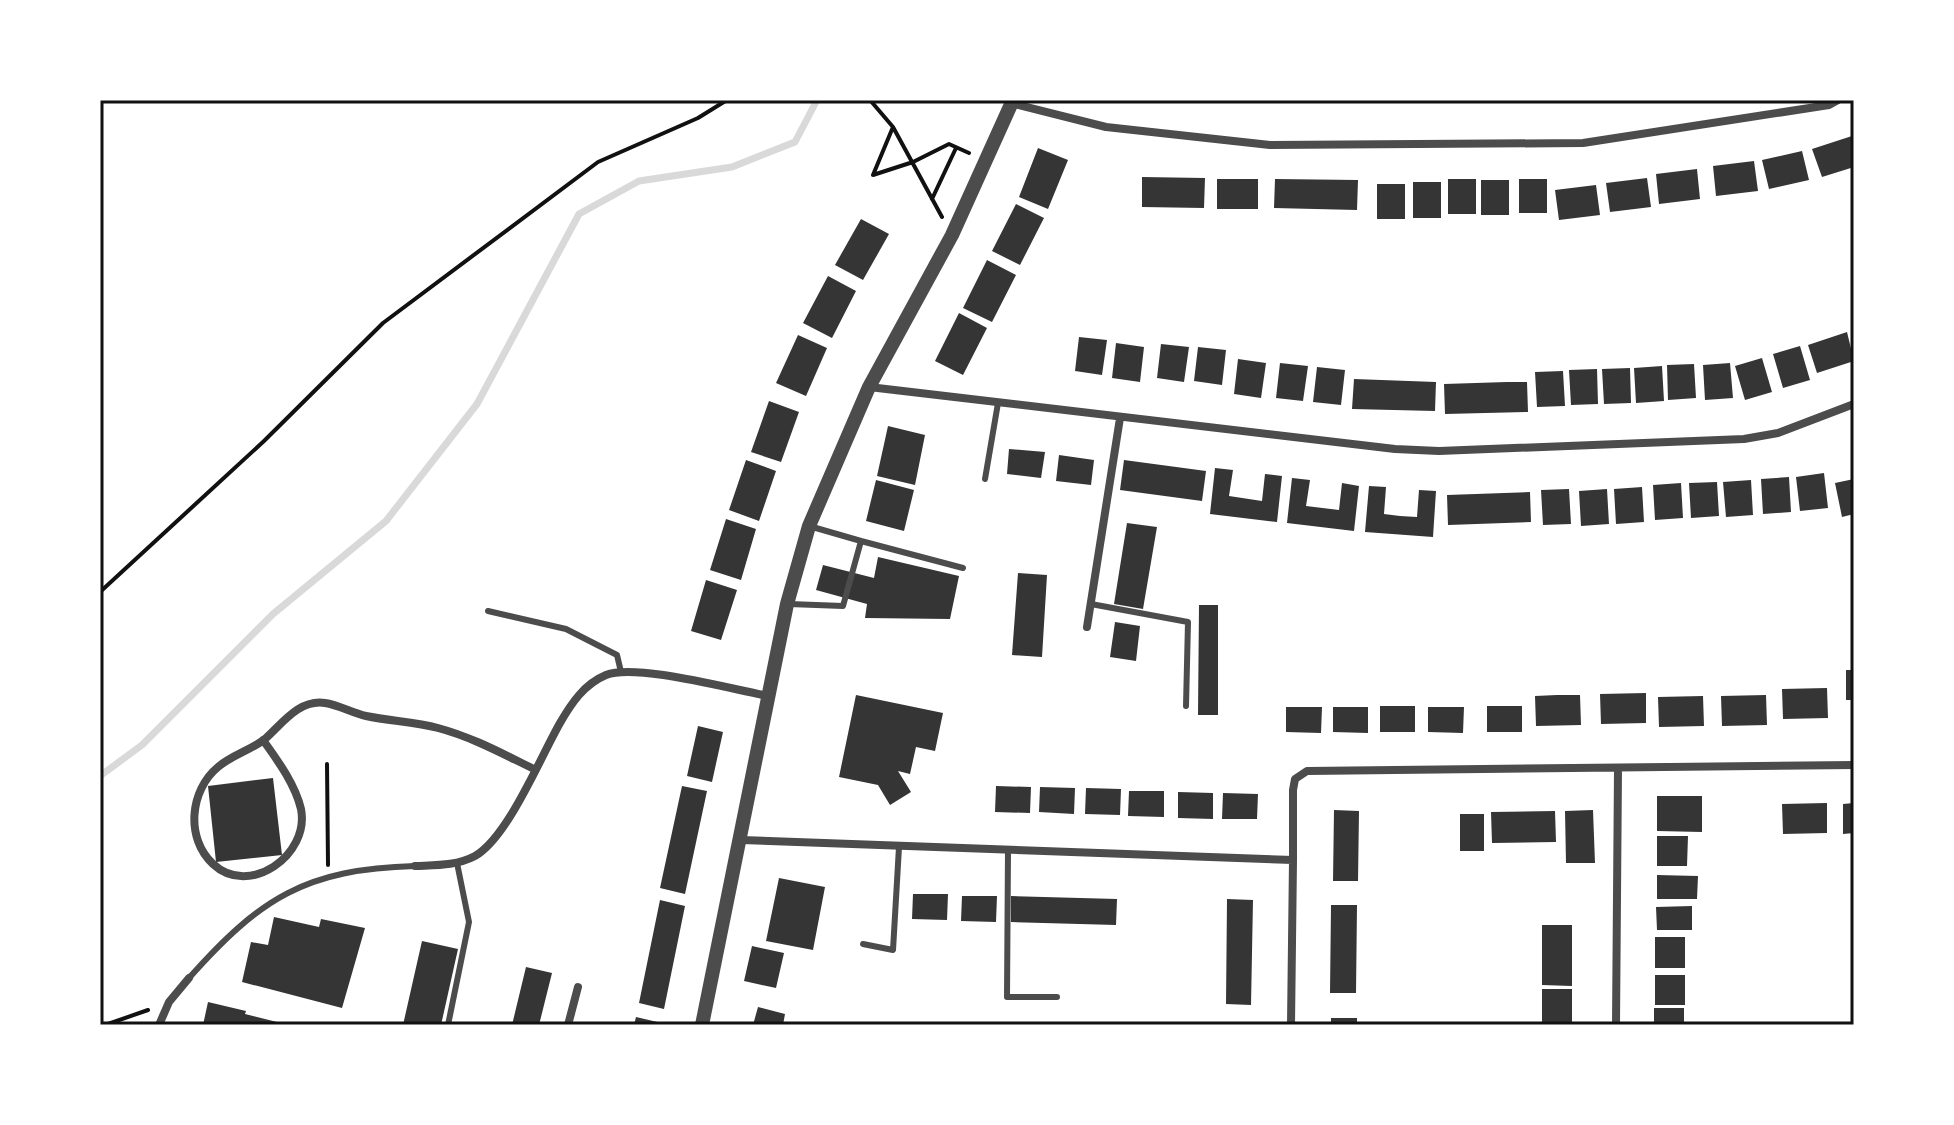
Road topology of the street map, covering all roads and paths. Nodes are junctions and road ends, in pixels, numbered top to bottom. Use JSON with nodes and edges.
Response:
{"nodes":[{"id":1,"x":727,"y":100,"type":"edge"},
{"id":2,"x":870,"y":100,"type":"edge"},
{"id":3,"x":1838,"y":100,"type":"edge"},
{"id":4,"x":1012,"y":102,"type":"edge"},
{"id":5,"x":893,"y":127,"type":"junction"},
{"id":6,"x":956,"y":148,"type":"junction"},
{"id":7,"x":986,"y":161,"type":"junction"},
{"id":8,"x":913,"y":162,"type":"junction"},
{"id":9,"x":932,"y":199,"type":"junction"},
{"id":10,"x":952,"y":235,"type":"junction"},
{"id":11,"x":869,"y":387,"type":"junction"},
{"id":12,"x":998,"y":403,"type":"junction"},
{"id":13,"x":1854,"y":404,"type":"edge"},
{"id":14,"x":1120,"y":418,"type":"junction"},
{"id":15,"x":985,"y":479,"type":"dead end"},
{"id":16,"x":809,"y":526,"type":"junction"},
{"id":17,"x":861,"y":541,"type":"junction"},
{"id":18,"x":963,"y":568,"type":"dead end"},
{"id":19,"x":100,"y":592,"type":"edge"},
{"id":20,"x":787,"y":604,"type":"junction"},
{"id":21,"x":1091,"y":604,"type":"junction"},
{"id":22,"x":488,"y":611,"type":"dead end"},
{"id":23,"x":1087,"y":627,"type":"dead end"},
{"id":24,"x":621,"y":672,"type":"junction"},
{"id":25,"x":769,"y":696,"type":"junction"},
{"id":26,"x":1186,"y":706,"type":"dead end"},
{"id":27,"x":263,"y":740,"type":"junction"},
{"id":28,"x":327,"y":764,"type":"dead end"},
{"id":29,"x":1854,"y":765,"type":"edge"},
{"id":30,"x":534,"y":769,"type":"junction"},
{"id":31,"x":1618,"y":769,"type":"junction"},
{"id":32,"x":741,"y":840,"type":"junction"},
{"id":33,"x":899,"y":847,"type":"junction"},
{"id":34,"x":1008,"y":850,"type":"junction"},
{"id":35,"x":1293,"y":860,"type":"junction"},
{"id":36,"x":457,"y":863,"type":"junction"},
{"id":37,"x":415,"y":866,"type":"joint"},
{"id":38,"x":328,"y":875,"type":"junction"},
{"id":39,"x":863,"y":944,"type":"dead end"},
{"id":40,"x":189,"y":978,"type":"joint"},
{"id":41,"x":578,"y":987,"type":"dead end"},
{"id":42,"x":1057,"y":997,"type":"dead end"},
{"id":43,"x":169,"y":1002,"type":"junction"},
{"id":44,"x":105,"y":1025,"type":"edge"},
{"id":45,"x":159,"y":1025,"type":"edge"},
{"id":46,"x":448,"y":1025,"type":"edge"},
{"id":47,"x":568,"y":1025,"type":"edge"},
{"id":48,"x":702,"y":1025,"type":"edge"},
{"id":49,"x":1291,"y":1025,"type":"edge"},
{"id":50,"x":1616,"y":1025,"type":"edge"}],
"edges":[{"from":1,"to":19,"type":"path"},
{"from":2,"to":5,"type":"path"},
{"from":3,"to":4,"type":"street"},
{"from":4,"to":7,"type":"street"},
{"from":5,"to":8,"type":"path"},
{"from":5,"to":8,"type":"path"},
{"from":6,"to":7,"type":"path"},
{"from":6,"to":8,"type":"path"},
{"from":6,"to":9,"type":"path"},
{"from":7,"to":10,"type":"street"},
{"from":8,"to":9,"type":"path"},
{"from":9,"to":10,"type":"path"},
{"from":10,"to":11,"type":"street"},
{"from":11,"to":12,"type":"street"},
{"from":11,"to":16,"type":"street"},
{"from":12,"to":14,"type":"street"},
{"from":12,"to":15,"type":"lane"},
{"from":13,"to":14,"type":"street"},
{"from":14,"to":21,"type":"street"},
{"from":16,"to":17,"type":"lane"},
{"from":16,"to":20,"type":"street"},
{"from":17,"to":18,"type":"lane"},
{"from":17,"to":20,"type":"lane"},
{"from":20,"to":25,"type":"street"},
{"from":21,"to":23,"type":"street"},
{"from":21,"to":26,"type":"lane"},
{"from":22,"to":24,"type":"lane"},
{"from":24,"to":25,"type":"street"},
{"from":24,"to":30,"type":"street"},
{"from":25,"to":32,"type":"street"},
{"from":27,"to":27,"type":"street"},
{"from":27,"to":30,"type":"street"},
{"from":28,"to":38,"type":"path"},
{"from":29,"to":31,"type":"street"},
{"from":30,"to":36,"type":"street"},
{"from":31,"to":35,"type":"street"},
{"from":31,"to":50,"type":"street"},
{"from":32,"to":33,"type":"street"},
{"from":32,"to":48,"type":"street"},
{"from":33,"to":34,"type":"street"},
{"from":33,"to":39,"type":"lane"},
{"from":34,"to":35,"type":"street"},
{"from":34,"to":42,"type":"lane"},
{"from":35,"to":49,"type":"street"},
{"from":36,"to":37,"type":"street"},
{"from":36,"to":46,"type":"lane"},
{"from":37,"to":38,"type":"lane"},
{"from":38,"to":40,"type":"lane"},
{"from":40,"to":43,"type":"street"},
{"from":41,"to":47,"type":"street"},
{"from":43,"to":44,"type":"path"},
{"from":43,"to":45,"type":"street"}]}
